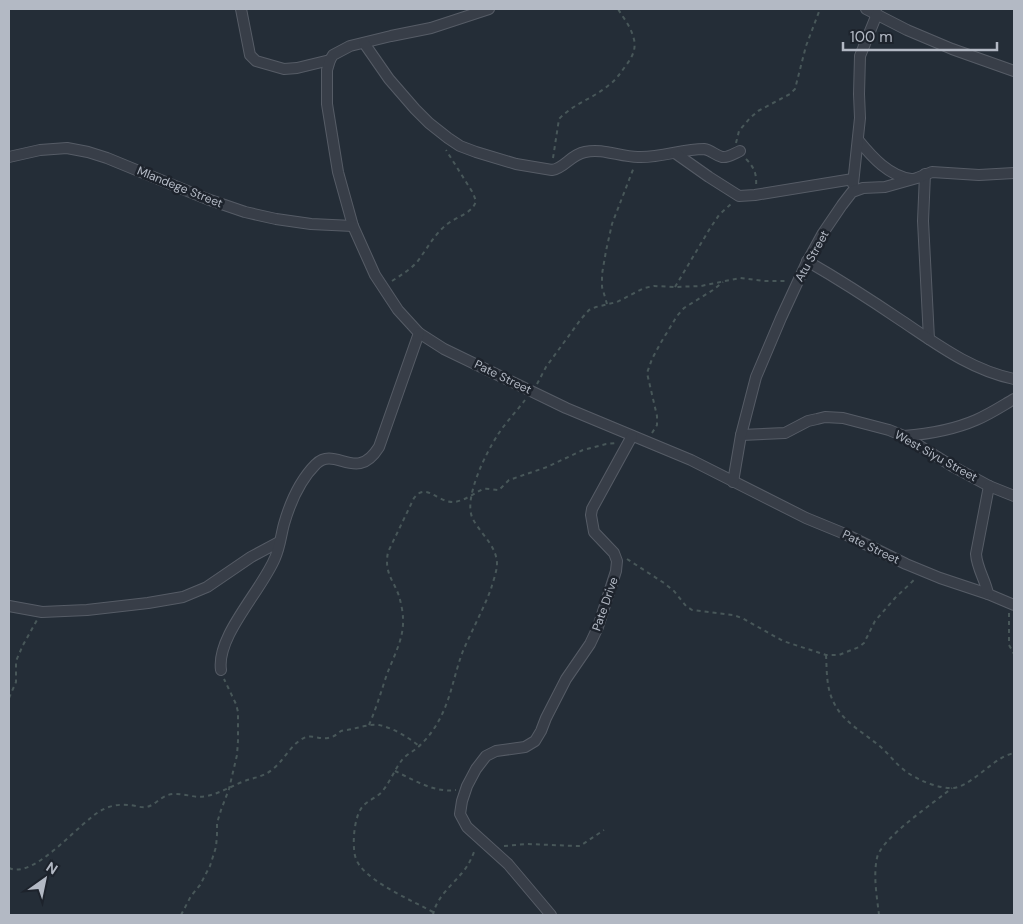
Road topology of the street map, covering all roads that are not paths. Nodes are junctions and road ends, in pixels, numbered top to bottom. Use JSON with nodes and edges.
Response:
{"nodes":[{"id":1,"x":241,"y":9,"type":"edge"},
{"id":2,"x":488,"y":9,"type":"edge"},
{"id":3,"x":866,"y":9,"type":"edge"},
{"id":4,"x":877,"y":14,"type":"junction"},
{"id":5,"x":364,"y":43,"type":"junction"},
{"id":6,"x":330,"y":60,"type":"junction"},
{"id":7,"x":1014,"y":71,"type":"edge"},
{"id":8,"x":859,"y":141,"type":"junction"},
{"id":9,"x":740,"y":151,"type":"road end"},
{"id":10,"x":675,"y":153,"type":"junction"},
{"id":11,"x":9,"y":157,"type":"edge"},
{"id":12,"x":1014,"y":173,"type":"edge"},
{"id":13,"x":925,"y":174,"type":"junction"},
{"id":14,"x":853,"y":179,"type":"junction"},
{"id":15,"x":913,"y":179,"type":"junction"},
{"id":16,"x":852,"y":192,"type":"junction"},
{"id":17,"x":353,"y":226,"type":"junction"},
{"id":18,"x":807,"y":261,"type":"junction"},
{"id":19,"x":419,"y":333,"type":"junction"},
{"id":20,"x":928,"y":338,"type":"junction"},
{"id":21,"x":1014,"y":379,"type":"edge"},
{"id":22,"x":1014,"y":399,"type":"edge"},
{"id":23,"x":741,"y":434,"type":"junction"},
{"id":24,"x":904,"y":436,"type":"junction"},
{"id":25,"x":630,"y":439,"type":"junction"},
{"id":26,"x":733,"y":482,"type":"junction"},
{"id":27,"x":989,"y":486,"type":"junction"},
{"id":28,"x":1014,"y":496,"type":"edge"},
{"id":29,"x":279,"y":542,"type":"junction"},
{"id":30,"x":988,"y":594,"type":"junction"},
{"id":31,"x":1012,"y":604,"type":"edge"},
{"id":32,"x":9,"y":606,"type":"edge"},
{"id":33,"x":221,"y":670,"type":"road end"},
{"id":34,"x":551,"y":915,"type":"edge"}],
"edges":[{"from":1,"to":6,"type":"street"},
{"from":2,"to":5,"type":"street"},
{"from":3,"to":4,"type":"street"},
{"from":4,"to":7,"type":"street"},
{"from":4,"to":8,"type":"street"},
{"from":5,"to":6,"type":"street"},
{"from":5,"to":10,"type":"street"},
{"from":6,"to":17,"type":"street","name":"Pate Street"},
{"from":8,"to":14,"type":"street"},
{"from":8,"to":15,"type":"street"},
{"from":9,"to":10,"type":"street"},
{"from":10,"to":14,"type":"street"},
{"from":11,"to":17,"type":"street","name":"Mlandege Street"},
{"from":12,"to":13,"type":"street"},
{"from":13,"to":15,"type":"street"},
{"from":13,"to":20,"type":"street"},
{"from":14,"to":16,"type":"street"},
{"from":15,"to":16,"type":"street"},
{"from":16,"to":18,"type":"street","name":"Atu Street"},
{"from":17,"to":19,"type":"street","name":"Pate Street"},
{"from":18,"to":20,"type":"street"},
{"from":18,"to":23,"type":"street","name":"Atu Street"},
{"from":19,"to":25,"type":"street","name":"Pate Street"},
{"from":19,"to":29,"type":"street"},
{"from":20,"to":21,"type":"street"},
{"from":22,"to":24,"type":"street"},
{"from":23,"to":24,"type":"street","name":"West Siyu Street"},
{"from":23,"to":26,"type":"street","name":"Atu Street"},
{"from":24,"to":27,"type":"street","name":"West Siyu Street"},
{"from":25,"to":26,"type":"street","name":"Pate Street"},
{"from":25,"to":34,"type":"street","name":"Pate Drive"},
{"from":26,"to":30,"type":"street","name":"Pate Street"},
{"from":27,"to":28,"type":"street","name":"West Siyu Street"},
{"from":27,"to":30,"type":"street"},
{"from":29,"to":32,"type":"street"},
{"from":29,"to":33,"type":"street"},
{"from":30,"to":31,"type":"street","name":"Pate Street"}]}
